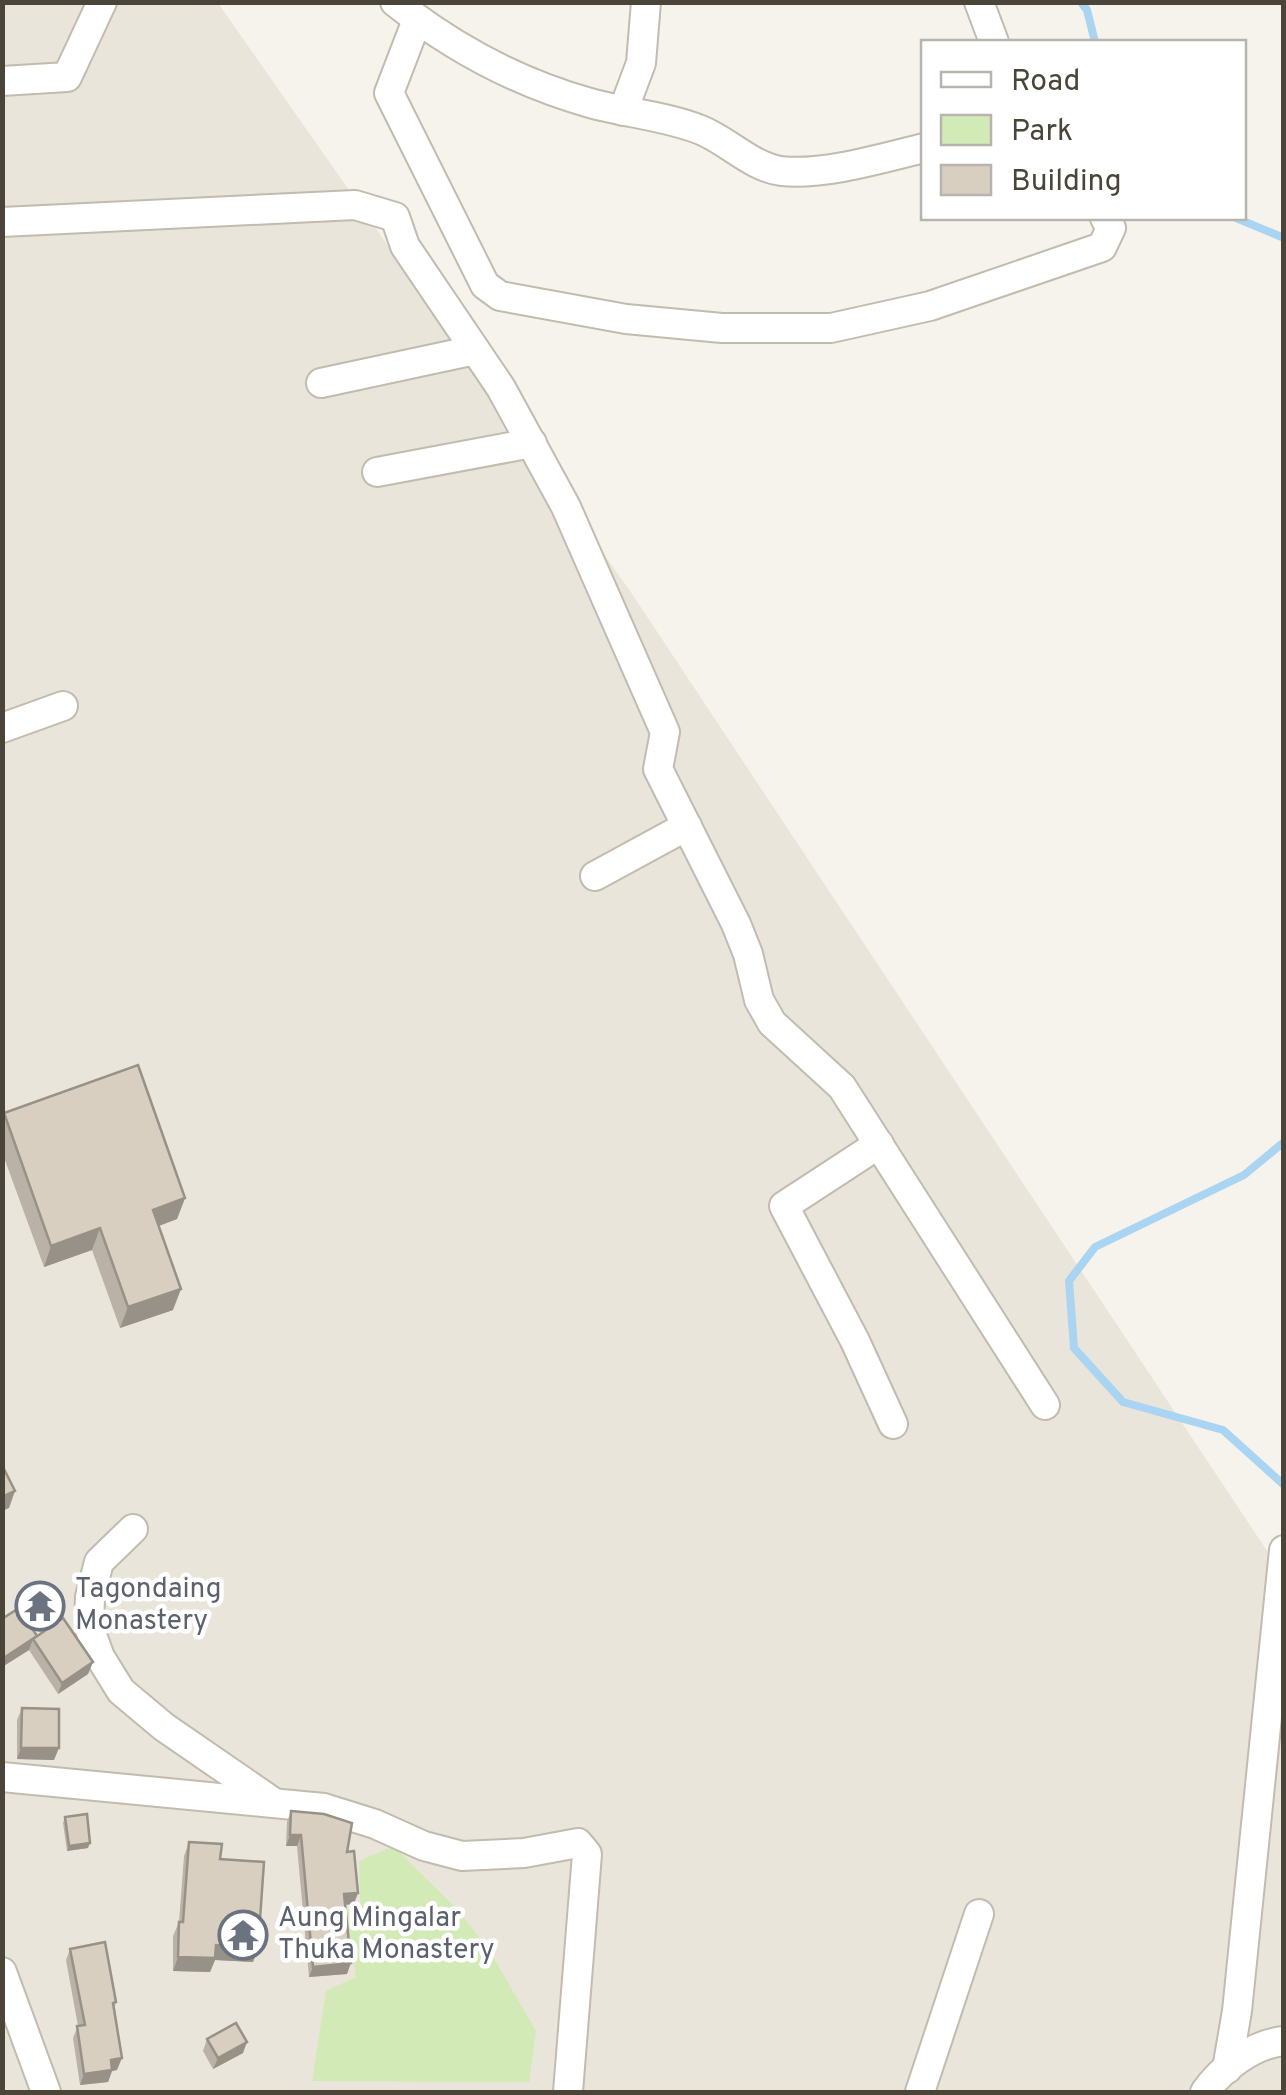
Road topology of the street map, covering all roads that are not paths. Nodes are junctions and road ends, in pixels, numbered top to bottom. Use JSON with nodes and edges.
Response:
{"nodes":[{"id":1,"x":102,"y":2,"type":"edge"},
{"id":2,"x":646,"y":2,"type":"edge"},
{"id":3,"x":980,"y":2,"type":"edge"},
{"id":4,"x":406,"y":11,"type":"edge"},
{"id":5,"x":993,"y":40,"type":"edge"},
{"id":6,"x":2,"y":81,"type":"edge"},
{"id":7,"x":624,"y":111,"type":"junction"},
{"id":8,"x":921,"y":149,"type":"edge"},
{"id":9,"x":1106,"y":220,"type":"edge"},
{"id":10,"x":2,"y":222,"type":"edge"},
{"id":11,"x":476,"y":350,"type":"junction"},
{"id":12,"x":321,"y":383,"type":"dead end"},
{"id":13,"x":532,"y":443,"type":"junction"},
{"id":14,"x":377,"y":472,"type":"dead end"},
{"id":15,"x":64,"y":706,"type":"dead end"},
{"id":16,"x":2,"y":728,"type":"edge"},
{"id":17,"x":687,"y":826,"type":"junction"},
{"id":18,"x":594,"y":876,"type":"dead end"},
{"id":19,"x":880,"y":1144,"type":"junction"},
{"id":20,"x":1045,"y":1405,"type":"dead end"},
{"id":21,"x":894,"y":1424,"type":"dead end"},
{"id":22,"x":134,"y":1529,"type":"dead end"},
{"id":23,"x":1284,"y":1550,"type":"edge"},
{"id":24,"x":2,"y":1777,"type":"edge"},
{"id":25,"x":271,"y":1801,"type":"junction"},
{"id":26,"x":979,"y":1914,"type":"dead end"},
{"id":27,"x":2,"y":1972,"type":"edge"},
{"id":28,"x":1284,"y":2041,"type":"edge"},
{"id":29,"x":1227,"y":2069,"type":"junction"},
{"id":30,"x":46,"y":2092,"type":"edge"},
{"id":31,"x":568,"y":2092,"type":"edge"},
{"id":32,"x":920,"y":2092,"type":"edge"},
{"id":33,"x":1205,"y":2092,"type":"edge"}],
"edges":[{"from":1,"to":6,"type":"street"},
{"from":2,"to":7,"type":"street"},
{"from":3,"to":5,"type":"street"},
{"from":4,"to":7,"type":"street"},
{"from":4,"to":9,"type":"street"},
{"from":7,"to":8,"type":"street"},
{"from":10,"to":11,"type":"street"},
{"from":11,"to":12,"type":"street"},
{"from":11,"to":13,"type":"street"},
{"from":13,"to":14,"type":"street"},
{"from":13,"to":17,"type":"street"},
{"from":15,"to":16,"type":"street"},
{"from":17,"to":18,"type":"street"},
{"from":17,"to":19,"type":"street"},
{"from":19,"to":20,"type":"street"},
{"from":19,"to":21,"type":"street"},
{"from":22,"to":25,"type":"street"},
{"from":23,"to":29,"type":"street"},
{"from":24,"to":25,"type":"street"},
{"from":25,"to":31,"type":"street"},
{"from":26,"to":32,"type":"street"},
{"from":27,"to":30,"type":"street"},
{"from":28,"to":29,"type":"street"},
{"from":29,"to":33,"type":"street"}]}
